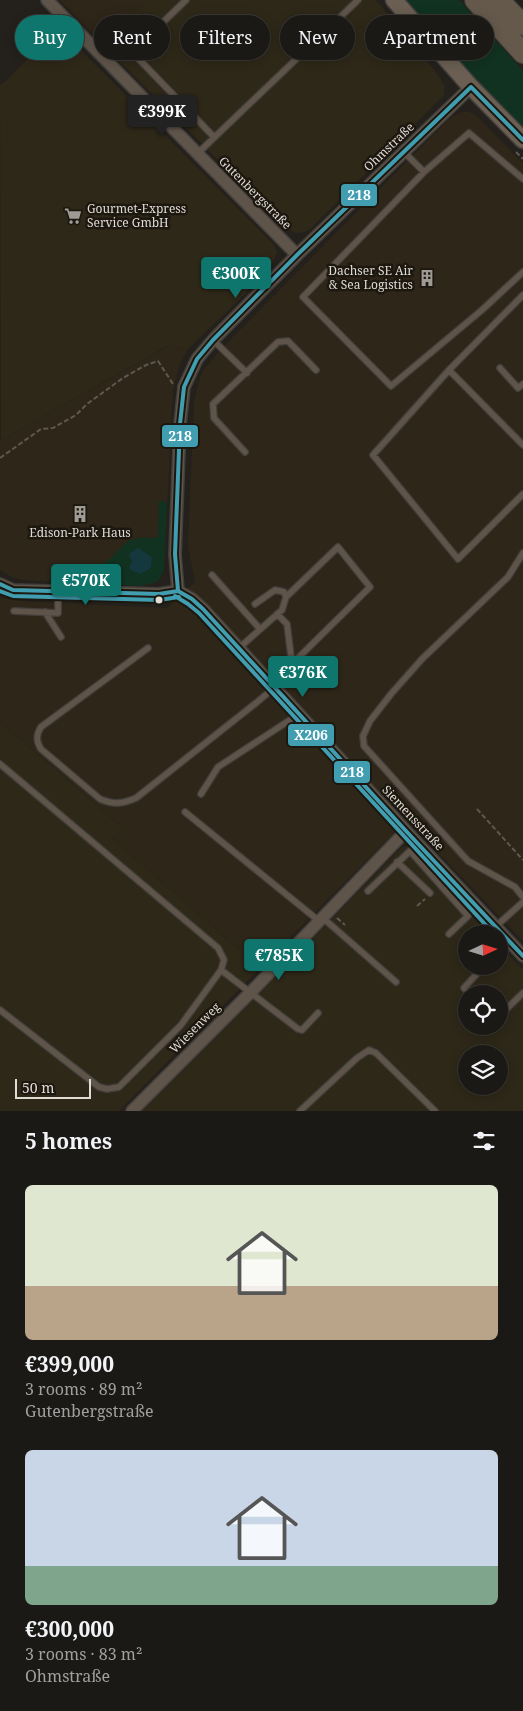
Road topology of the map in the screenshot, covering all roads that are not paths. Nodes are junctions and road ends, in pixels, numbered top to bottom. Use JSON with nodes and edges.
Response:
{"nodes":[{"id":1,"x":47,"y":0,"type":"edge"},
{"id":2,"x":186,"y":0,"type":"edge"},
{"id":3,"x":358,"y":0,"type":"edge"},
{"id":4,"x":394,"y":0,"type":"edge"},
{"id":5,"x":475,"y":0,"type":"edge"},
{"id":6,"x":500,"y":0,"type":"edge"},
{"id":7,"x":523,"y":25,"type":"edge"},
{"id":8,"x":523,"y":53,"type":"edge"},
{"id":9,"x":472,"y":87,"type":"junction"},
{"id":10,"x":214,"y":137,"type":"junction"},
{"id":11,"x":523,"y":140,"type":"edge"},
{"id":12,"x":403,"y":152,"type":"junction"},
{"id":13,"x":197,"y":154,"type":"junction"},
{"id":14,"x":424,"y":172,"type":"junction"},
{"id":15,"x":523,"y":179,"type":"edge"},
{"id":16,"x":297,"y":255,"type":"junction"},
{"id":17,"x":523,"y":272,"type":"edge"},
{"id":18,"x":523,"y":295,"type":"edge"},
{"id":19,"x":213,"y":340,"type":"junction"},
{"id":20,"x":500,"y":368,"type":"dead end"},
{"id":21,"x":316,"y":370,"type":"dead end"},
{"id":22,"x":449,"y":370,"type":"junction"},
{"id":23,"x":247,"y":373,"type":"junction"},
{"id":24,"x":523,"y":384,"type":"edge"},
{"id":25,"x":523,"y":445,"type":"edge"},
{"id":26,"x":246,"y":452,"type":"dead end"},
{"id":27,"x":523,"y":494,"type":"edge"},
{"id":28,"x":523,"y":553,"type":"edge"},
{"id":29,"x":212,"y":575,"type":"dead end"},
{"id":30,"x":0,"y":584,"type":"edge"},
{"id":31,"x":178,"y":591,"type":"junction"},
{"id":32,"x":58,"y":592,"type":"junction"},
{"id":33,"x":286,"y":597,"type":"junction"},
{"id":34,"x":255,"y":604,"type":"dead end"},
{"id":35,"x":14,"y":611,"type":"dead end"},
{"id":36,"x":45,"y":612,"type":"junction"},
{"id":37,"x":277,"y":614,"type":"junction"},
{"id":38,"x":260,"y":629,"type":"junction"},
{"id":39,"x":61,"y":637,"type":"dead end"},
{"id":40,"x":148,"y":648,"type":"dead end"},
{"id":41,"x":239,"y":648,"type":"junction"},
{"id":42,"x":292,"y":664,"type":"junction"},
{"id":43,"x":312,"y":684,"type":"dead end"},
{"id":44,"x":275,"y":686,"type":"junction"},
{"id":45,"x":299,"y":714,"type":"junction"},
{"id":46,"x":0,"y":764,"type":"edge"},
{"id":47,"x":201,"y":794,"type":"dead end"},
{"id":48,"x":185,"y":812,"type":"dead end"},
{"id":49,"x":406,"y":831,"type":"junction"},
{"id":50,"x":398,"y":862,"type":"junction"},
{"id":51,"x":368,"y":892,"type":"dead end"},
{"id":52,"x":430,"y":893,"type":"road end"},
{"id":53,"x":523,"y":897,"type":"edge"},
{"id":54,"x":523,"y":902,"type":"edge"},
{"id":55,"x":321,"y":920,"type":"junction"},
{"id":56,"x":494,"y":925,"type":"edge"},
{"id":57,"x":498,"y":925,"type":"edge"},
{"id":58,"x":449,"y":934,"type":"dead end"},
{"id":59,"x":508,"y":940,"type":"edge"},
{"id":60,"x":523,"y":956,"type":"edge"},
{"id":61,"x":222,"y":970,"type":"junction"},
{"id":62,"x":476,"y":975,"type":"edge"},
{"id":63,"x":396,"y":982,"type":"dead end"},
{"id":64,"x":467,"y":985,"type":"edge"},
{"id":65,"x":250,"y":992,"type":"junction"},
{"id":66,"x":523,"y":993,"type":"edge"},
{"id":67,"x":508,"y":1007,"type":"edge"},
{"id":68,"x":0,"y":1010,"type":"edge"},
{"id":69,"x":318,"y":1013,"type":"dead end"},
{"id":70,"x":132,"y":1111,"type":"edge"},
{"id":71,"x":300,"y":1111,"type":"edge"},
{"id":72,"x":434,"y":1111,"type":"edge"}],
"edges":[{"from":1,"to":13,"type":"street","name":"Gutenbergstraße"},
{"from":2,"to":10,"type":"lane"},
{"from":3,"to":10,"type":"lane"},
{"from":4,"to":9,"type":"main road"},
{"from":5,"to":8,"type":"highway"},
{"from":6,"to":7,"type":"highway"},
{"from":9,"to":11,"type":"main road"},
{"from":9,"to":12,"type":"street","name":"Ohmstraße"},
{"from":10,"to":13,"type":"lane"},
{"from":12,"to":14,"type":"lane"},
{"from":12,"to":16,"type":"street","name":"Ohmstraße"},
{"from":13,"to":16,"type":"street","name":"Gutenbergstraße"},
{"from":14,"to":15,"type":"lane"},
{"from":14,"to":17,"type":"lane"},
{"from":16,"to":19,"type":"street","name":"Ohmstraße"},
{"from":18,"to":22,"type":"lane"},
{"from":19,"to":23,"type":"lane"},
{"from":19,"to":31,"type":"street","name":"Ohmstraße"},
{"from":20,"to":24,"type":"lane"},
{"from":21,"to":23,"type":"lane"},
{"from":22,"to":25,"type":"lane"},
{"from":22,"to":27,"type":"lane"},
{"from":23,"to":26,"type":"lane"},
{"from":28,"to":53,"type":"lane"},
{"from":29,"to":38,"type":"lane"},
{"from":30,"to":32,"type":"street"},
{"from":31,"to":32,"type":"street"},
{"from":31,"to":41,"type":"street","name":"Siemensstraße"},
{"from":32,"to":36,"type":"lane"},
{"from":33,"to":34,"type":"lane"},
{"from":33,"to":37,"type":"lane"},
{"from":33,"to":42,"type":"lane"},
{"from":35,"to":36,"type":"lane"},
{"from":36,"to":39,"type":"lane"},
{"from":37,"to":38,"type":"lane"},
{"from":37,"to":42,"type":"lane"},
{"from":38,"to":41,"type":"lane"},
{"from":40,"to":44,"type":"lane"},
{"from":41,"to":44,"type":"street","name":"Siemensstraße"},
{"from":42,"to":43,"type":"lane"},
{"from":44,"to":45,"type":"street","name":"Siemensstraße"},
{"from":45,"to":47,"type":"lane"},
{"from":45,"to":49,"type":"street","name":"Siemensstraße"},
{"from":46,"to":61,"type":"lane"},
{"from":48,"to":55,"type":"lane"},
{"from":49,"to":55,"type":"street","name":"Wiesenweg"},
{"from":49,"to":56,"type":"street","name":"Siemensstraße"},
{"from":50,"to":51,"type":"lane"},
{"from":50,"to":52,"type":"lane"},
{"from":50,"to":58,"type":"lane"},
{"from":54,"to":57,"type":"lane"},
{"from":55,"to":63,"type":"lane"},
{"from":55,"to":65,"type":"street","name":"Wiesenweg"},
{"from":59,"to":60,"type":"street","name":"Siemensstraße"},
{"from":61,"to":65,"type":"lane"},
{"from":61,"to":68,"type":"lane"},
{"from":62,"to":64,"type":"lane"},
{"from":65,"to":69,"type":"lane"},
{"from":65,"to":70,"type":"street","name":"Wiesenweg"},
{"from":66,"to":67,"type":"lane"},
{"from":71,"to":72,"type":"lane"}]}
